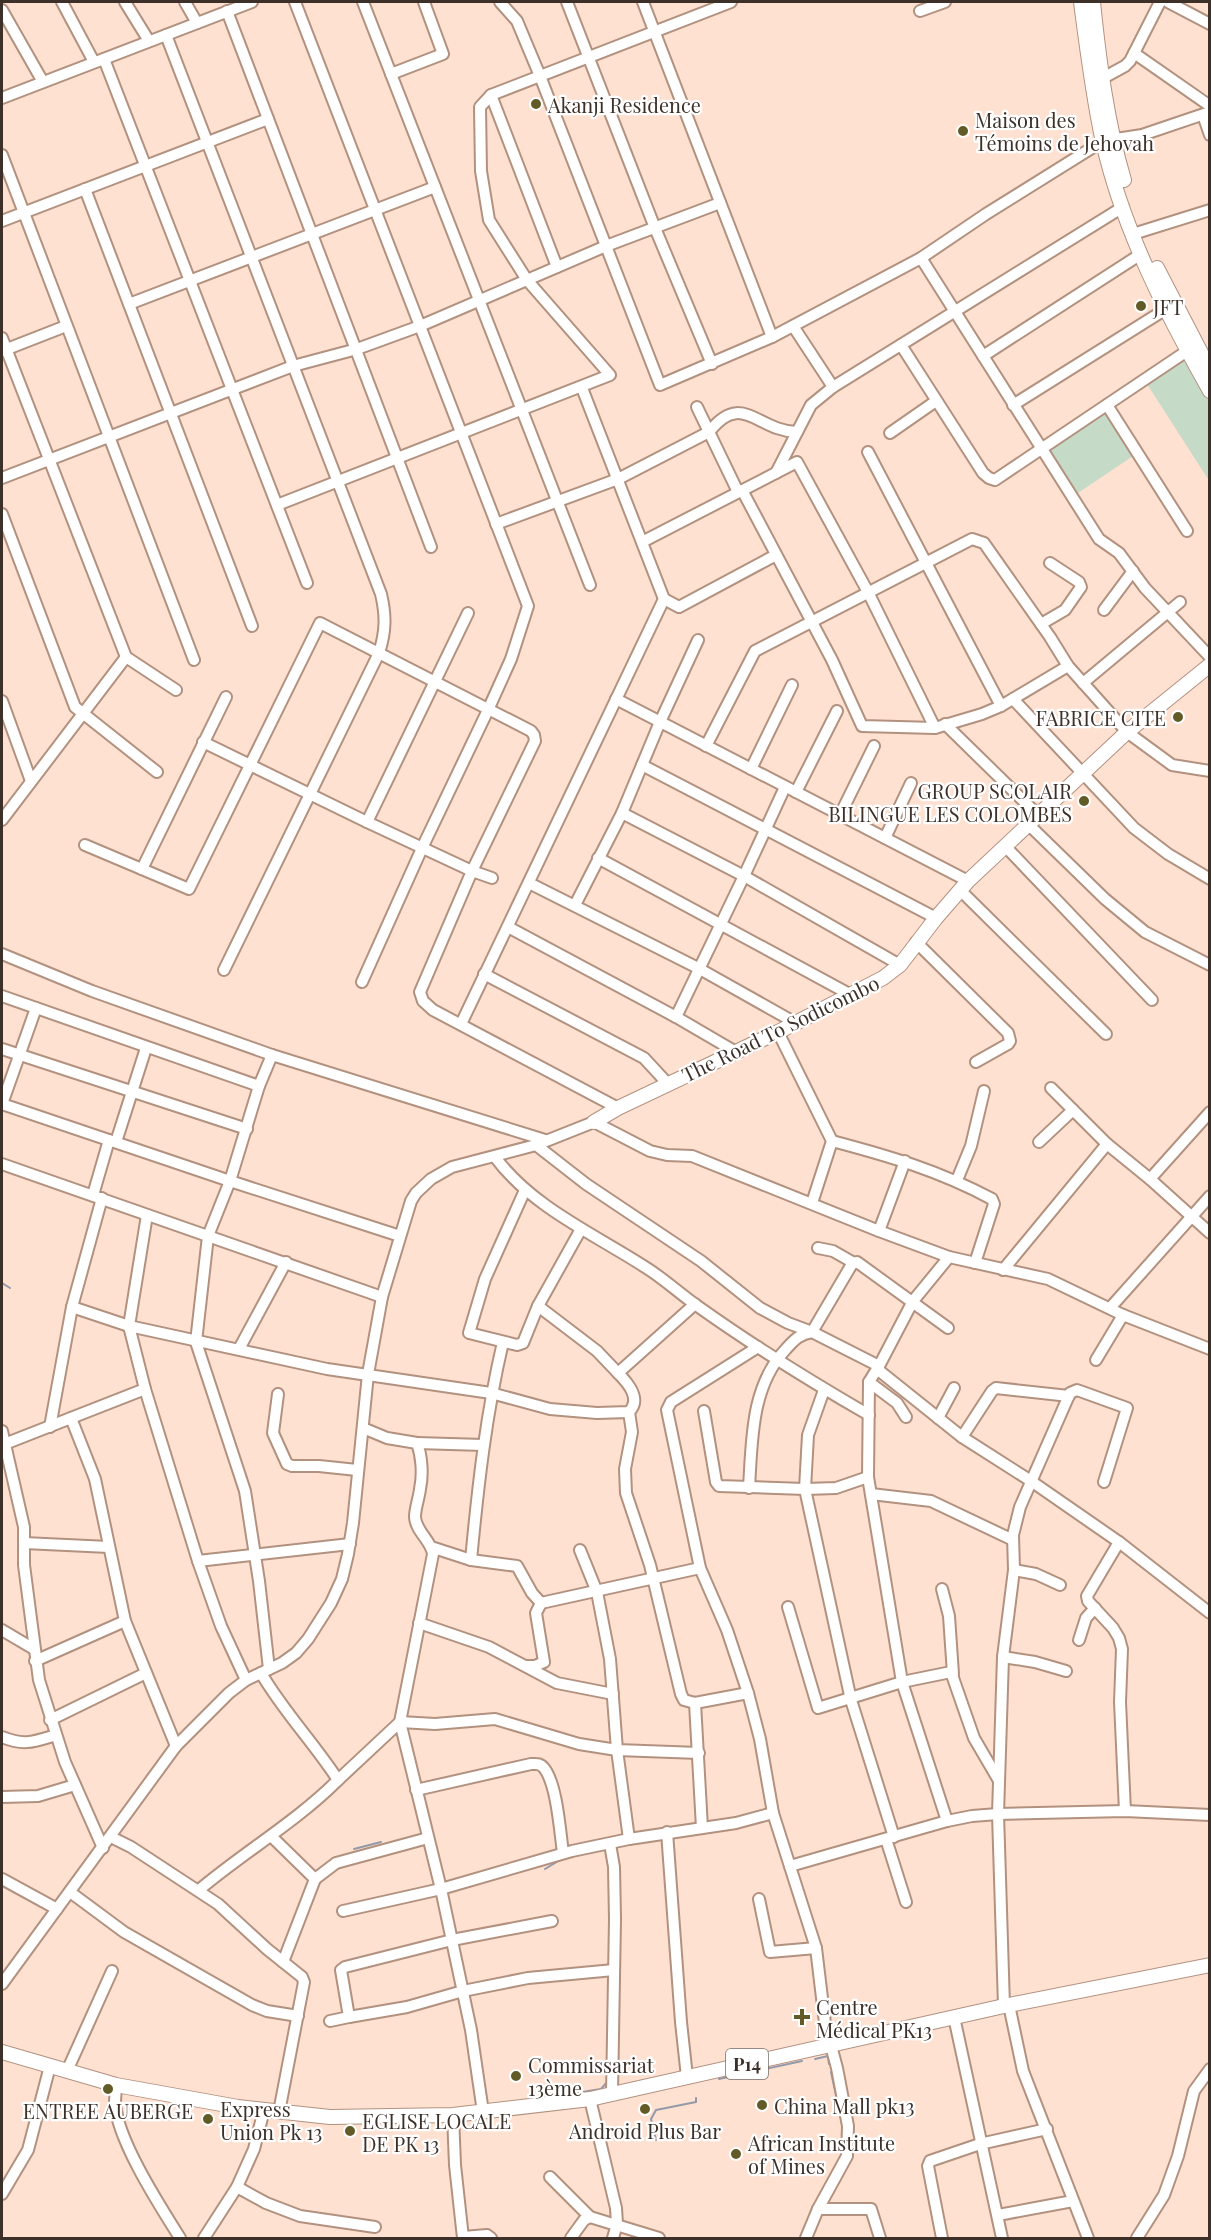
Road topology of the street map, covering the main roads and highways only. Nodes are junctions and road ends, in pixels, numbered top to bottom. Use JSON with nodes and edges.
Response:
{"nodes":[{"id":1,"x":1081,"y":2,"type":"edge"},
{"id":2,"x":1093,"y":2,"type":"edge"},
{"id":3,"x":1109,"y":141,"type":"junction"},
{"id":4,"x":1137,"y":232,"type":"junction"},
{"id":5,"x":1209,"y":370,"type":"edge"},
{"id":6,"x":1209,"y":391,"type":"edge"},
{"id":7,"x":1209,"y":664,"type":"edge"},
{"id":8,"x":594,"y":1122,"type":"road end"},
{"id":9,"x":1209,"y":1965,"type":"edge"},
{"id":10,"x":2,"y":2052,"type":"edge"}],
"edges":[{"from":1,"to":3,"type":"main road"},
{"from":2,"to":3,"type":"main road"},
{"from":3,"to":4,"type":"main road"},
{"from":3,"to":4,"type":"main road"},
{"from":4,"to":5,"type":"main road"},
{"from":4,"to":6,"type":"main road"},
{"from":7,"to":8,"type":"main road","name":"The Road To Sodicombo"},
{"from":9,"to":10,"type":"main road","number":"P14"}]}
